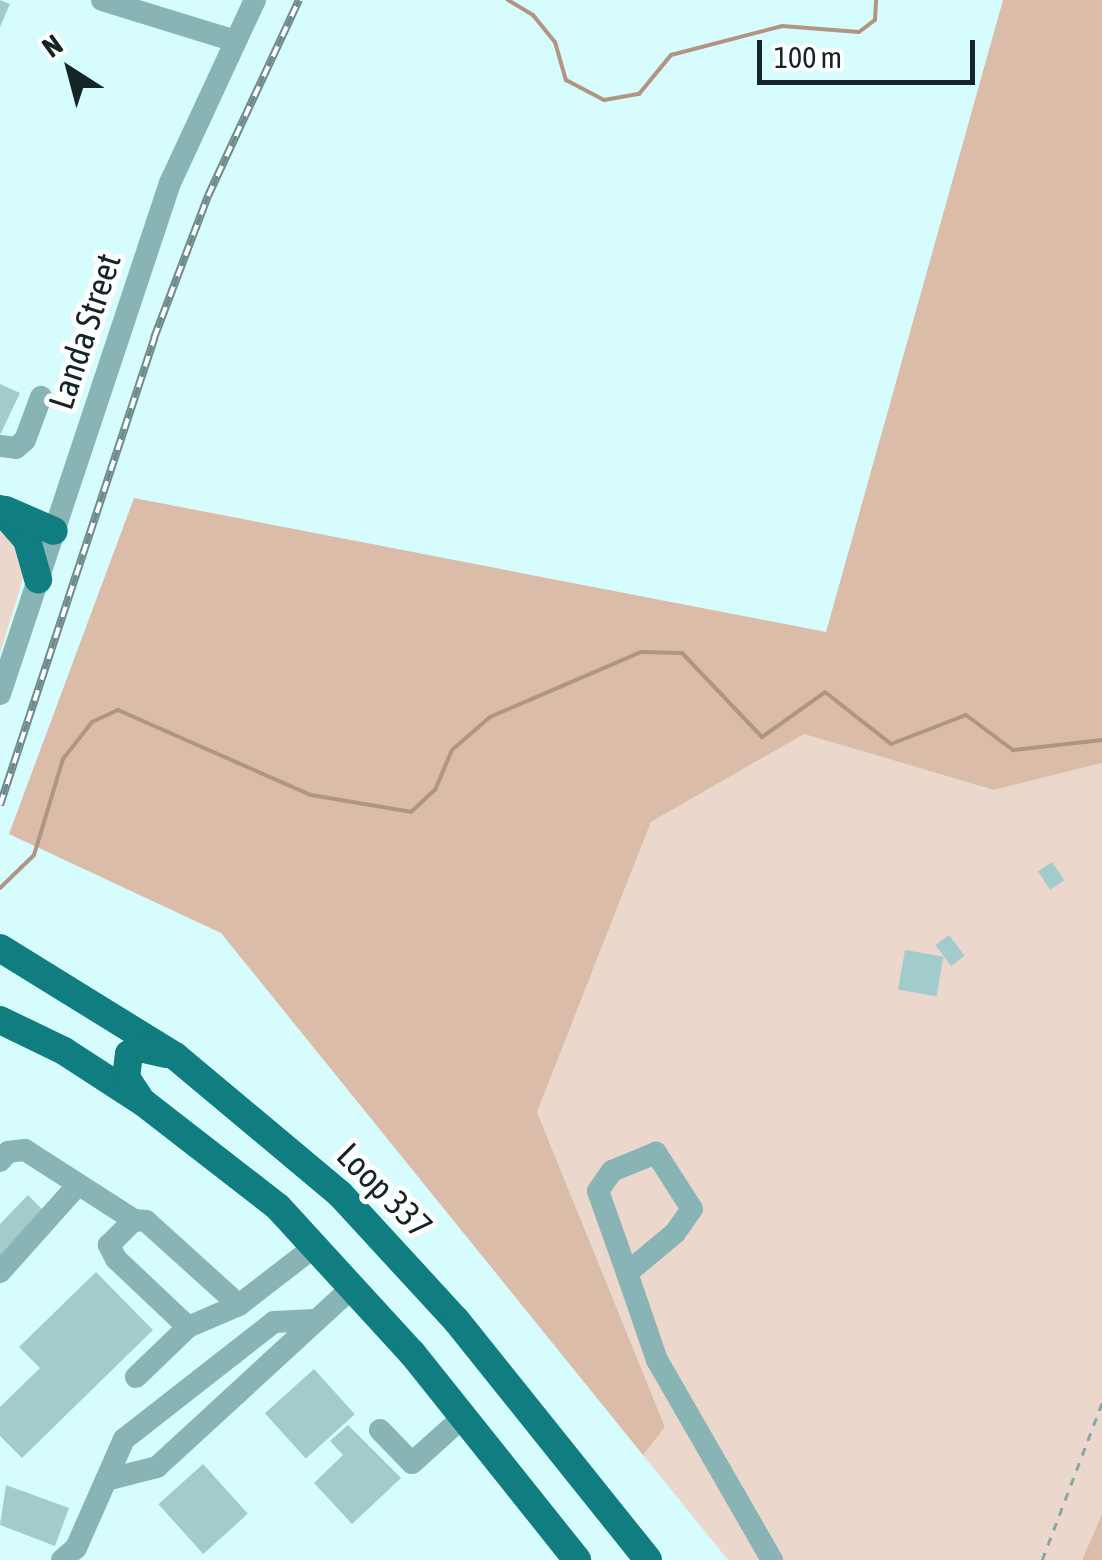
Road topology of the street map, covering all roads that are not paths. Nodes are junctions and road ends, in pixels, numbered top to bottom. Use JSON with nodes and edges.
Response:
{"nodes":[{"id":1,"x":102,"y":0,"type":"edge"},
{"id":2,"x":256,"y":0,"type":"edge"},
{"id":3,"x":235,"y":41,"type":"junction"},
{"id":4,"x":41,"y":398,"type":"dead end"},
{"id":5,"x":0,"y":446,"type":"edge"},
{"id":6,"x":0,"y":508,"type":"edge"},
{"id":7,"x":54,"y":531,"type":"junction"},
{"id":8,"x":38,"y":579,"type":"junction"},
{"id":9,"x":0,"y":694,"type":"edge"},
{"id":10,"x":0,"y":948,"type":"edge"},
{"id":11,"x":0,"y":1020,"type":"edge"},
{"id":12,"x":184,"y":1063,"type":"junction"},
{"id":13,"x":144,"y":1103,"type":"junction"},
{"id":14,"x":0,"y":1161,"type":"edge"},
{"id":15,"x":76,"y":1187,"type":"junction"},
{"id":16,"x":134,"y":1220,"type":"junction"},
{"id":17,"x":314,"y":1247,"type":"junction"},
{"id":18,"x":0,"y":1272,"type":"edge"},
{"id":19,"x":627,"y":1273,"type":"junction"},
{"id":20,"x":352,"y":1288,"type":"junction"},
{"id":21,"x":239,"y":1305,"type":"junction"},
{"id":22,"x":316,"y":1320,"type":"junction"},
{"id":23,"x":188,"y":1328,"type":"junction"},
{"id":24,"x":136,"y":1377,"type":"dead end"},
{"id":25,"x":463,"y":1416,"type":"junction"},
{"id":26,"x":380,"y":1430,"type":"dead end"},
{"id":27,"x":106,"y":1480,"type":"junction"},
{"id":28,"x":62,"y":1560,"type":"edge"},
{"id":29,"x":577,"y":1560,"type":"edge"},
{"id":30,"x":648,"y":1560,"type":"edge"},
{"id":31,"x":772,"y":1560,"type":"edge"}],
"edges":[{"from":1,"to":3,"type":"street"},
{"from":2,"to":3,"type":"street","name":"Landa Street"},
{"from":3,"to":7,"type":"street","name":"Landa Street"},
{"from":4,"to":5,"type":"street"},
{"from":6,"to":7,"type":"main road"},
{"from":6,"to":8,"type":"main road"},
{"from":7,"to":8,"type":"street","name":"Landa Street"},
{"from":8,"to":9,"type":"street","name":"Landa Street"},
{"from":10,"to":12,"type":"main road","name":"Loop 337"},
{"from":11,"to":13,"type":"main road"},
{"from":12,"to":13,"type":"main road"},
{"from":12,"to":30,"type":"main road","name":"Loop 337"},
{"from":13,"to":17,"type":"main road"},
{"from":14,"to":15,"type":"street"},
{"from":15,"to":16,"type":"street"},
{"from":15,"to":18,"type":"street"},
{"from":16,"to":21,"type":"street"},
{"from":16,"to":23,"type":"street"},
{"from":17,"to":20,"type":"main road"},
{"from":17,"to":21,"type":"street"},
{"from":19,"to":19,"type":"street"},
{"from":19,"to":31,"type":"street"},
{"from":20,"to":22,"type":"street"},
{"from":20,"to":25,"type":"main road"},
{"from":21,"to":23,"type":"street"},
{"from":22,"to":27,"type":"street"},
{"from":22,"to":27,"type":"street"},
{"from":23,"to":24,"type":"street"},
{"from":25,"to":26,"type":"street"},
{"from":25,"to":29,"type":"main road"},
{"from":27,"to":28,"type":"street"}]}
